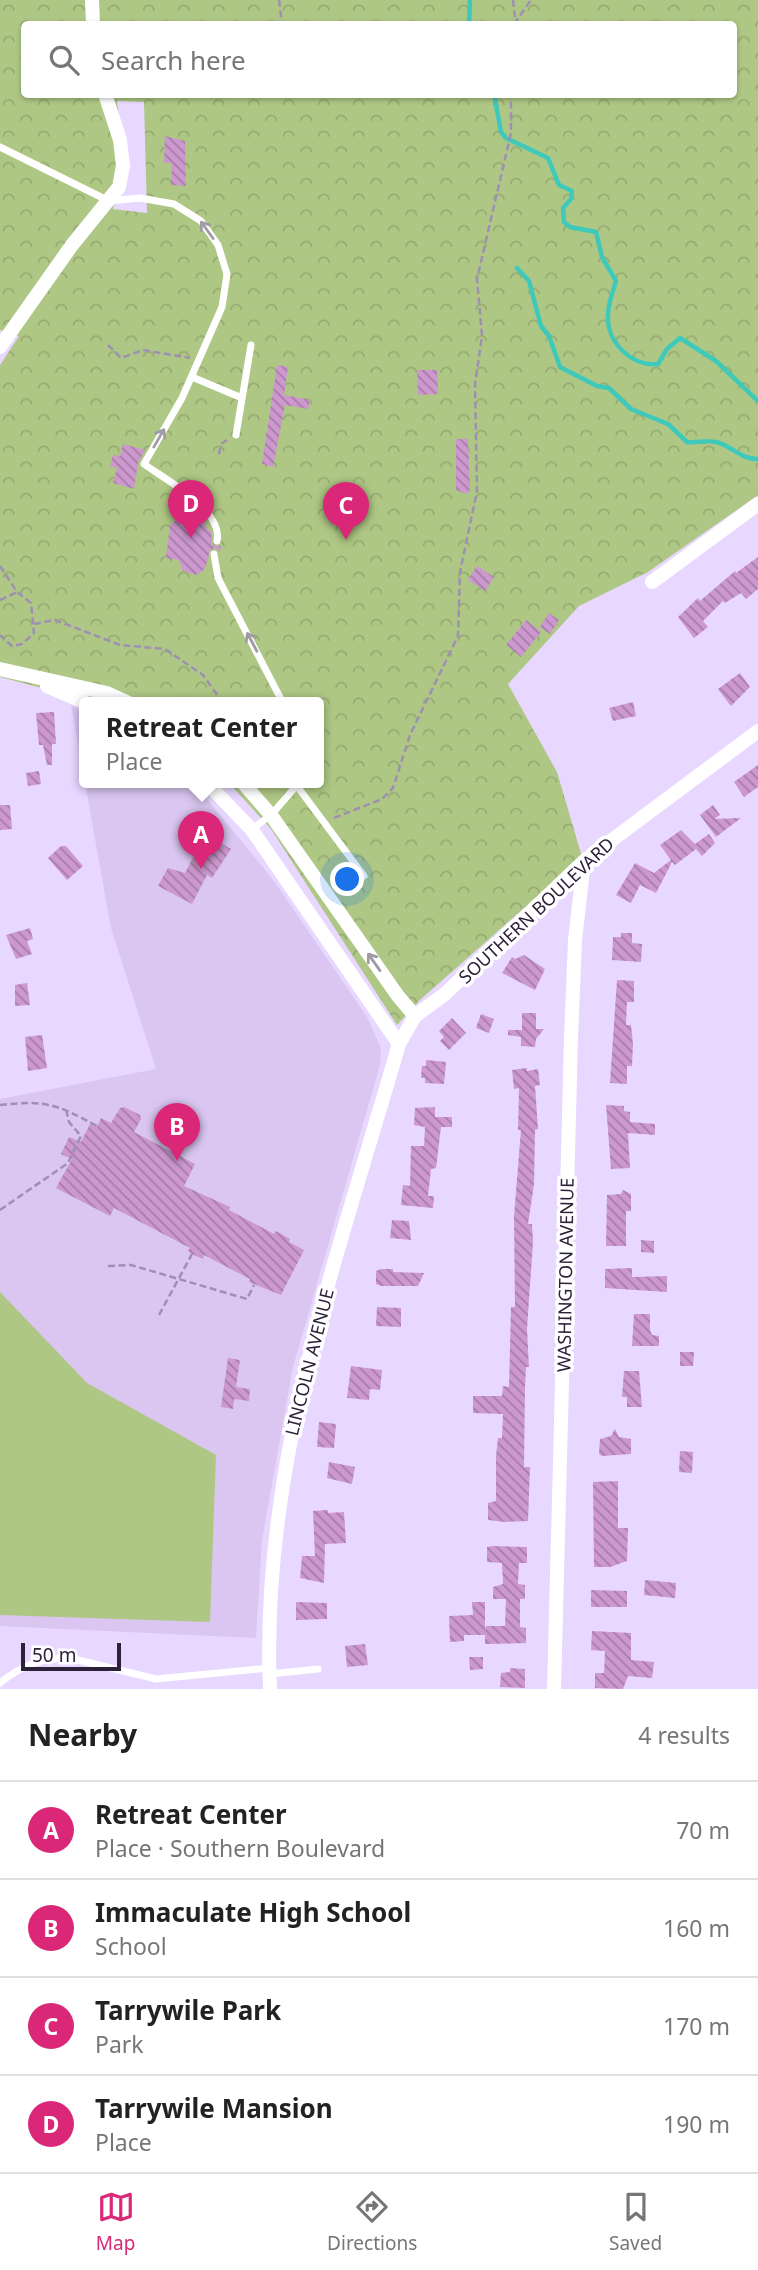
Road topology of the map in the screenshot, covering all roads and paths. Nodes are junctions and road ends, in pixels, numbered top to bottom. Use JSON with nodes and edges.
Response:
{"nodes":[{"id":1,"x":92,"y":0,"type":"edge"},
{"id":2,"x":279,"y":0,"type":"edge"},
{"id":3,"x":513,"y":0,"type":"edge"},
{"id":4,"x":531,"y":0,"type":"edge"},
{"id":5,"x":515,"y":18,"type":"junction"},
{"id":6,"x":93,"y":21,"type":"edge"},
{"id":7,"x":282,"y":21,"type":"edge"},
{"id":8,"x":514,"y":21,"type":"edge"},
{"id":9,"x":106,"y":98,"type":"edge"},
{"id":10,"x":511,"y":98,"type":"edge"},
{"id":11,"x":0,"y":147,"type":"edge"},
{"id":12,"x":110,"y":201,"type":"junction"},
{"id":13,"x":108,"y":345,"type":"dead end"},
{"id":14,"x":251,"y":345,"type":"dead end"},
{"id":15,"x":0,"y":347,"type":"edge"},
{"id":16,"x":200,"y":360,"type":"junction"},
{"id":17,"x":192,"y":377,"type":"junction"},
{"id":18,"x":242,"y":398,"type":"junction"},
{"id":19,"x":236,"y":435,"type":"dead end"},
{"id":20,"x":221,"y":444,"type":"dead end"},
{"id":21,"x":219,"y":454,"type":"dead end"},
{"id":22,"x":758,"y":504,"type":"edge"},
{"id":23,"x":217,"y":541,"type":"dead end"},
{"id":24,"x":214,"y":554,"type":"dead end"},
{"id":25,"x":0,"y":566,"type":"edge"},
{"id":26,"x":652,"y":582,"type":"dead end"},
{"id":27,"x":18,"y":592,"type":"junction"},
{"id":28,"x":0,"y":600,"type":"edge"},
{"id":29,"x":34,"y":624,"type":"junction"},
{"id":30,"x":0,"y":635,"type":"edge"},
{"id":31,"x":0,"y":669,"type":"edge"},
{"id":32,"x":17,"y":672,"type":"junction"},
{"id":33,"x":116,"y":697,"type":"edge"},
{"id":34,"x":219,"y":697,"type":"edge"},
{"id":35,"x":280,"y":697,"type":"edge"},
{"id":36,"x":79,"y":700,"type":"edge"},
{"id":37,"x":758,"y":731,"type":"edge"},
{"id":38,"x":212,"y":788,"type":"edge"},
{"id":39,"x":247,"y":788,"type":"edge"},
{"id":40,"x":295,"y":788,"type":"edge"},
{"id":41,"x":300,"y":788,"type":"edge"},
{"id":42,"x":271,"y":815,"type":"junction"},
{"id":43,"x":324,"y":822,"type":"junction"},
{"id":44,"x":252,"y":830,"type":"junction"},
{"id":45,"x":584,"y":861,"type":"junction"},
{"id":46,"x":364,"y":876,"type":"dead end"},
{"id":47,"x":415,"y":1016,"type":"junction"},
{"id":48,"x":399,"y":1045,"type":"junction"},
{"id":49,"x":0,"y":1105,"type":"edge"},
{"id":50,"x":66,"y":1109,"type":"junction"},
{"id":51,"x":97,"y":1126,"type":"dead end"},
{"id":52,"x":0,"y":1210,"type":"edge"},
{"id":53,"x":192,"y":1254,"type":"dead end"},
{"id":54,"x":108,"y":1266,"type":"dead end"},
{"id":55,"x":179,"y":1279,"type":"junction"},
{"id":56,"x":254,"y":1285,"type":"dead end"},
{"id":57,"x":159,"y":1315,"type":"dead end"},
{"id":58,"x":318,"y":1669,"type":"dead end"},
{"id":59,"x":270,"y":1671,"type":"junction"},
{"id":60,"x":156,"y":1679,"type":"junction"},
{"id":61,"x":0,"y":1683,"type":"edge"},
{"id":62,"x":157,"y":1689,"type":"edge"},
{"id":63,"x":270,"y":1689,"type":"edge"},
{"id":64,"x":554,"y":1689,"type":"edge"}],
"edges":[{"from":1,"to":6,"type":"street"},
{"from":2,"to":7,"type":"path"},
{"from":3,"to":5,"type":"path"},
{"from":4,"to":5,"type":"path"},
{"from":5,"to":8,"type":"path"},
{"from":9,"to":12,"type":"street"},
{"from":10,"to":43,"type":"path"},
{"from":11,"to":12,"type":"lane"},
{"from":12,"to":15,"type":"street"},
{"from":16,"to":12,"type":"lane","one_way":true},
{"from":13,"to":16,"type":"path"},
{"from":14,"to":18,"type":"lane"},
{"from":16,"to":17,"type":"lane"},
{"from":17,"to":18,"type":"lane"},
{"from":23,"to":17,"type":"lane","one_way":true},
{"from":18,"to":19,"type":"lane"},
{"from":20,"to":21,"type":"path"},
{"from":22,"to":26,"type":"street"},
{"from":35,"to":24,"type":"lane","one_way":true},
{"from":25,"to":27,"type":"path"},
{"from":27,"to":28,"type":"path"},
{"from":27,"to":29,"type":"path"},
{"from":29,"to":30,"type":"path"},
{"from":29,"to":34,"type":"path"},
{"from":31,"to":32,"type":"street"},
{"from":32,"to":33,"type":"street"},
{"from":32,"to":36,"type":"street"},
{"from":37,"to":45,"type":"street","name":"SOUTHERN BOULEVARD"},
{"from":38,"to":44,"type":"street"},
{"from":39,"to":42,"type":"street"},
{"from":40,"to":42,"type":"lane"},
{"from":41,"to":43,"type":"lane"},
{"from":42,"to":44,"type":"lane"},
{"from":47,"to":42,"type":"street","one_way":true},
{"from":43,"to":46,"type":"lane"},
{"from":44,"to":48,"type":"street"},
{"from":45,"to":47,"type":"street","name":"SOUTHERN BOULEVARD"},
{"from":45,"to":64,"type":"street","name":"WASHINGTON AVENUE"},
{"from":47,"to":48,"type":"street","name":"SOUTHERN BOULEVARD"},
{"from":48,"to":59,"type":"street","name":"LINCOLN AVENUE"},
{"from":49,"to":50,"type":"path"},
{"from":50,"to":51,"type":"path"},
{"from":50,"to":52,"type":"path"},
{"from":53,"to":55,"type":"path"},
{"from":54,"to":55,"type":"path"},
{"from":55,"to":56,"type":"path"},
{"from":55,"to":57,"type":"path"},
{"from":58,"to":59,"type":"lane"},
{"from":59,"to":60,"type":"lane"},
{"from":59,"to":63,"type":"street","name":"LINCOLN AVENUE"},
{"from":60,"to":61,"type":"lane"},
{"from":60,"to":62,"type":"lane"}]}
